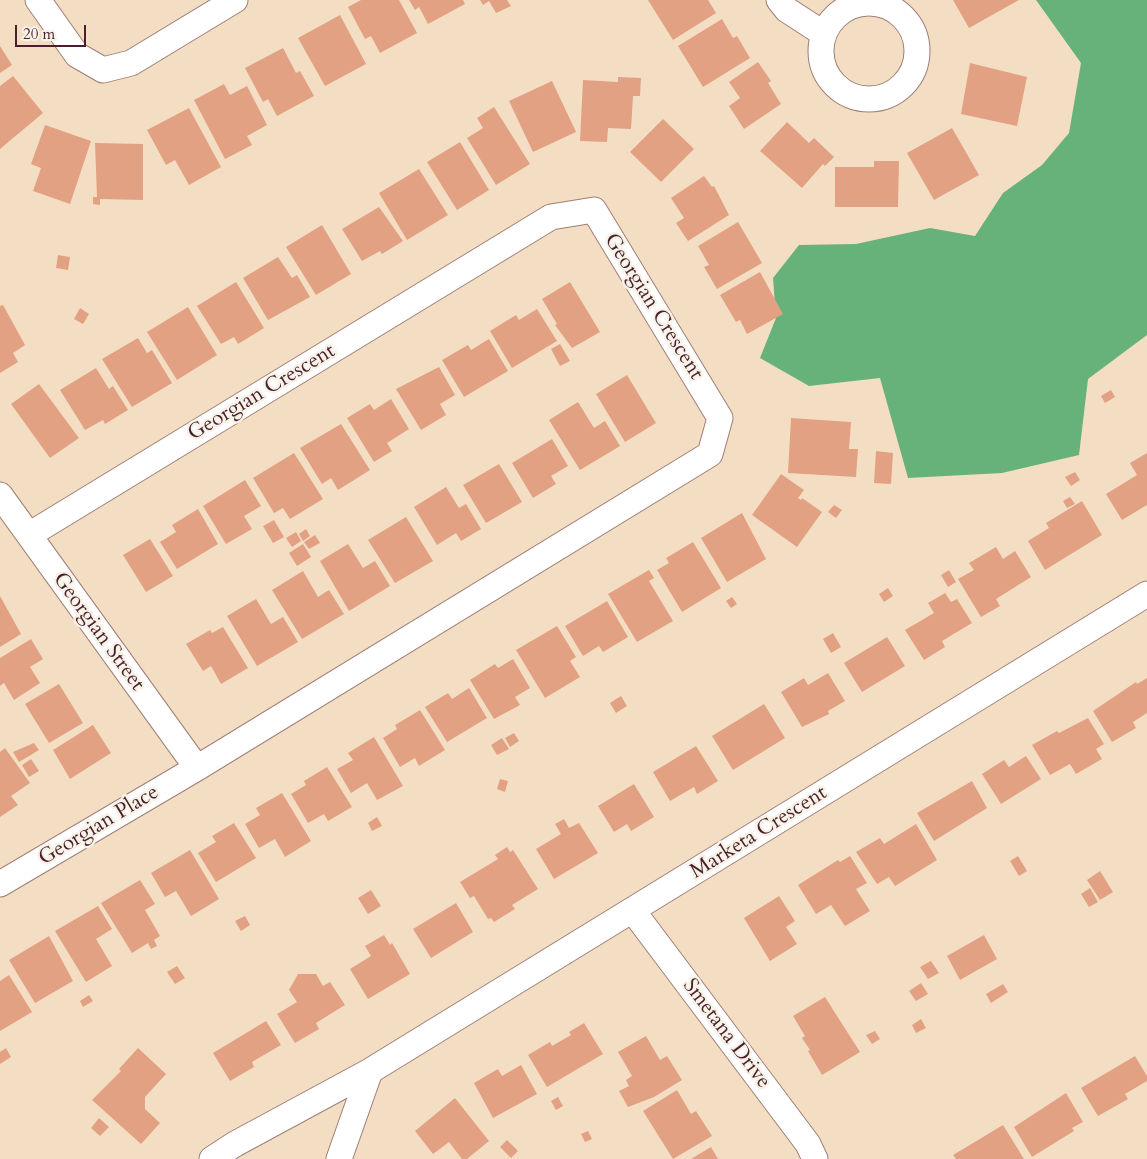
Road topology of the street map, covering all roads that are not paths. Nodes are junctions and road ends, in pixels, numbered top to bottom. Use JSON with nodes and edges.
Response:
{"nodes":[{"id":1,"x":38,"y":0,"type":"edge"},
{"id":2,"x":235,"y":0,"type":"edge"},
{"id":3,"x":779,"y":0,"type":"edge"},
{"id":4,"x":824,"y":34,"type":"dead end"},
{"id":5,"x":0,"y":495,"type":"edge"},
{"id":6,"x":29,"y":536,"type":"junction"},
{"id":7,"x":1147,"y":594,"type":"edge"},
{"id":8,"x":197,"y":768,"type":"junction"},
{"id":9,"x":0,"y":884,"type":"edge"},
{"id":10,"x":633,"y":911,"type":"junction"},
{"id":11,"x":370,"y":1071,"type":"junction"},
{"id":12,"x":212,"y":1159,"type":"edge"},
{"id":13,"x":339,"y":1159,"type":"edge"},
{"id":14,"x":815,"y":1159,"type":"edge"}],
"edges":[{"from":1,"to":2,"type":"street"},
{"from":3,"to":4,"type":"street"},
{"from":5,"to":6,"type":"street","name":"Georgian Street"},
{"from":6,"to":8,"type":"street","name":"Georgian Street"},
{"from":6,"to":8,"type":"street","name":"Georgian Crescent"},
{"from":7,"to":10,"type":"street","name":"Marketa Crescent"},
{"from":8,"to":9,"type":"street","name":"Georgian Place"},
{"from":10,"to":11,"type":"street","name":"Marketa Crescent"},
{"from":10,"to":14,"type":"street","name":"Smetana Drive"},
{"from":11,"to":12,"type":"street","name":"Marketa Crescent"},
{"from":11,"to":13,"type":"street"}]}
